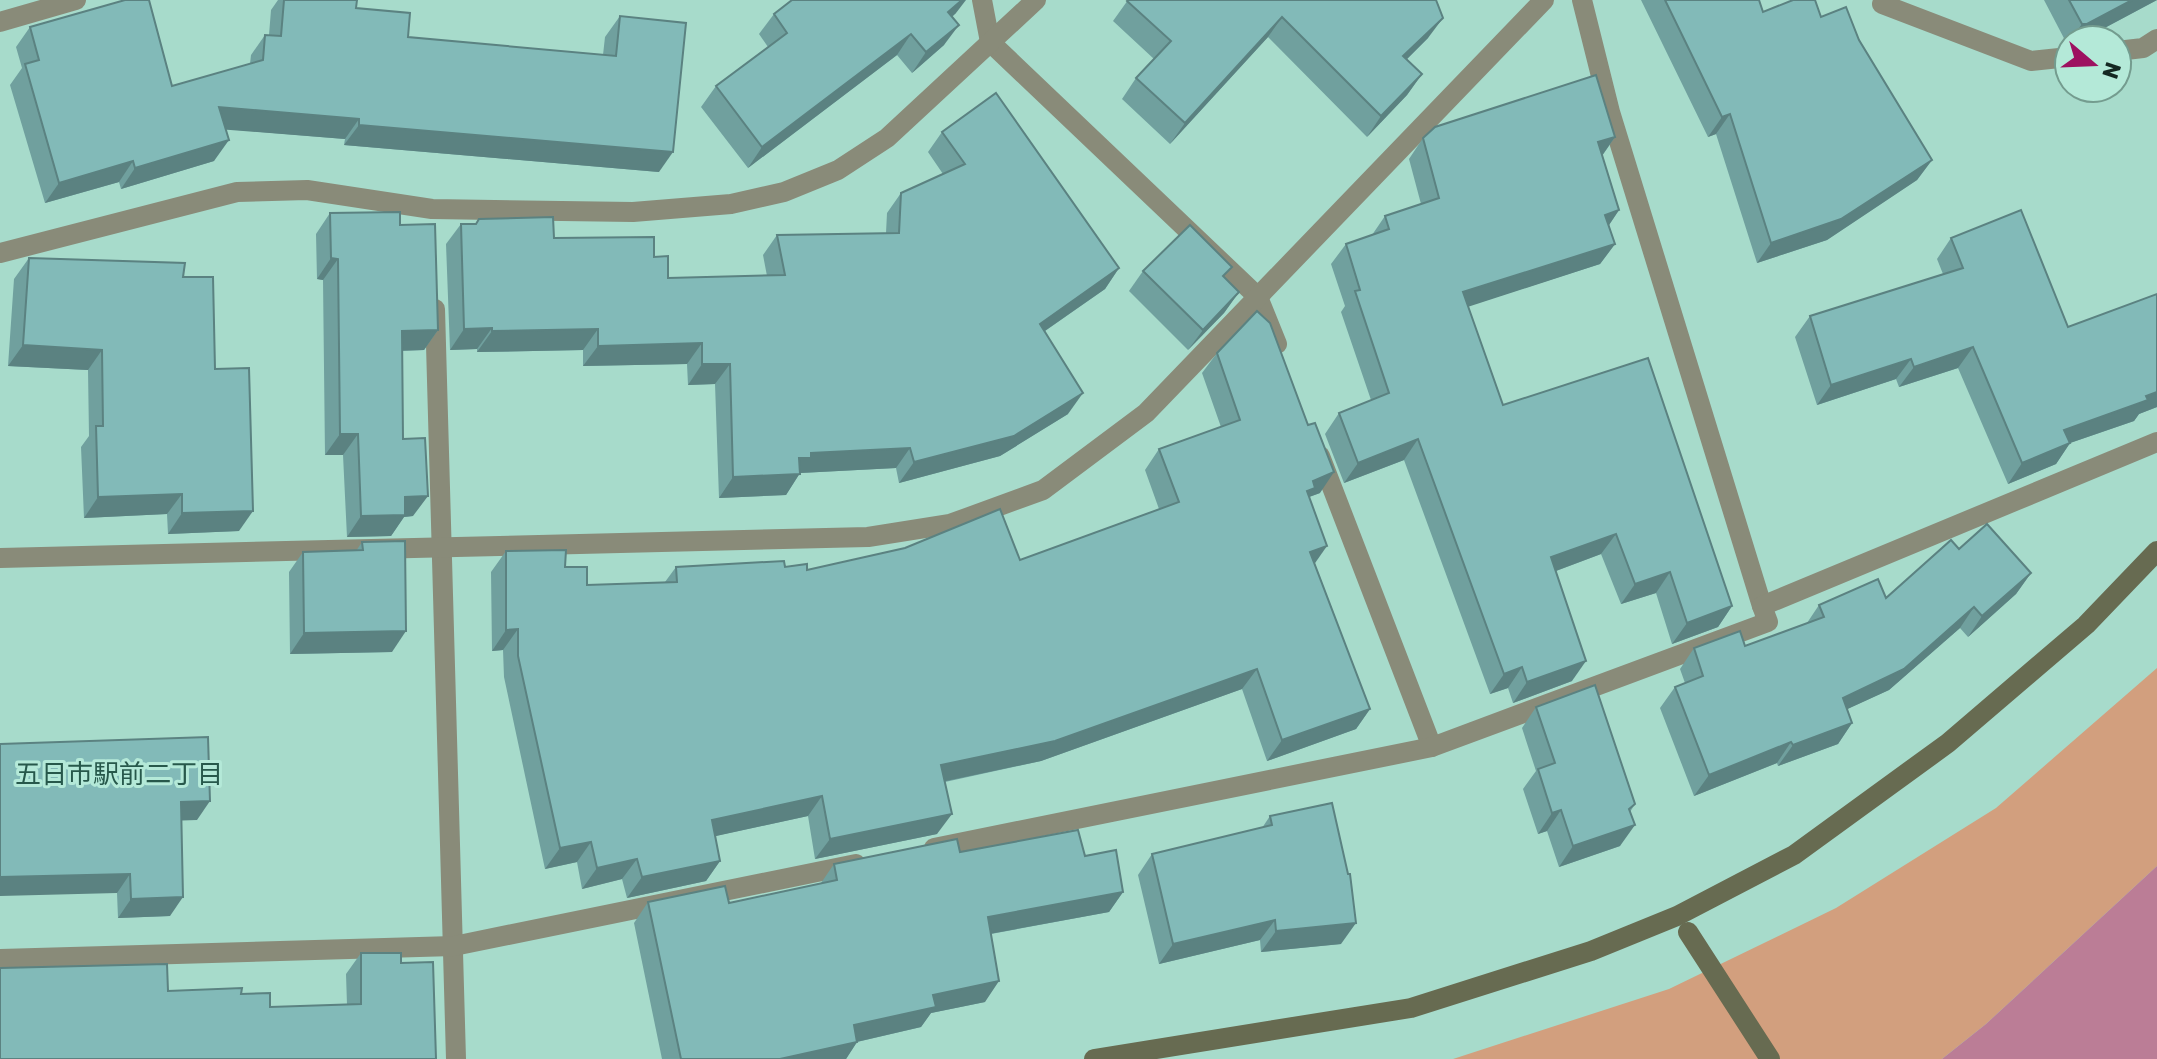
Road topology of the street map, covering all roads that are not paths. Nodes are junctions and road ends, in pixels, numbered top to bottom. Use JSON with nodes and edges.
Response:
{"nodes":[{"id":1,"x":76,"y":0,"type":"edge"},
{"id":2,"x":982,"y":0,"type":"edge"},
{"id":3,"x":1036,"y":0,"type":"edge"},
{"id":4,"x":1544,"y":0,"type":"edge"},
{"id":5,"x":1582,"y":0,"type":"edge"},
{"id":6,"x":1882,"y":4,"type":"dead end"},
{"id":7,"x":0,"y":22,"type":"edge"},
{"id":8,"x":2157,"y":39,"type":"edge"},
{"id":9,"x":990,"y":42,"type":"junction"},
{"id":10,"x":2133,"y":49,"type":"edge"},
{"id":11,"x":2053,"y":59,"type":"edge"},
{"id":12,"x":0,"y":253,"type":"edge"},
{"id":13,"x":434,"y":285,"type":"edge"},
{"id":14,"x":1258,"y":297,"type":"junction"},
{"id":15,"x":1286,"y":370,"type":"edge"},
{"id":16,"x":1315,"y":442,"type":"edge"},
{"id":17,"x":2157,"y":442,"type":"edge"},
{"id":18,"x":444,"y":545,"type":"junction"},
{"id":19,"x":2157,"y":551,"type":"edge"},
{"id":20,"x":0,"y":558,"type":"edge"},
{"id":21,"x":1762,"y":606,"type":"junction"},
{"id":22,"x":1432,"y":747,"type":"junction"},
{"id":23,"x":920,"y":851,"type":"edge"},
{"id":24,"x":873,"y":861,"type":"edge"},
{"id":25,"x":1682,"y":924,"type":"junction"},
{"id":26,"x":454,"y":946,"type":"junction"},
{"id":27,"x":0,"y":959,"type":"edge"},
{"id":28,"x":456,"y":1059,"type":"edge"},
{"id":29,"x":1094,"y":1059,"type":"edge"},
{"id":30,"x":1770,"y":1059,"type":"edge"}],
"edges":[{"from":1,"to":7,"type":"street"},
{"from":2,"to":9,"type":"street"},
{"from":3,"to":9,"type":"street"},
{"from":4,"to":14,"type":"street"},
{"from":5,"to":21,"type":"street"},
{"from":6,"to":11,"type":"street"},
{"from":8,"to":10,"type":"street"},
{"from":9,"to":12,"type":"street"},
{"from":9,"to":14,"type":"street"},
{"from":13,"to":18,"type":"street"},
{"from":14,"to":15,"type":"street"},
{"from":14,"to":18,"type":"street"},
{"from":16,"to":22,"type":"street"},
{"from":17,"to":21,"type":"street"},
{"from":18,"to":20,"type":"street"},
{"from":18,"to":26,"type":"street"},
{"from":19,"to":25,"type":"street"},
{"from":21,"to":22,"type":"street"},
{"from":22,"to":23,"type":"street"},
{"from":24,"to":26,"type":"street"},
{"from":25,"to":29,"type":"street"},
{"from":25,"to":30,"type":"street"},
{"from":26,"to":27,"type":"street"},
{"from":26,"to":28,"type":"street"}]}
